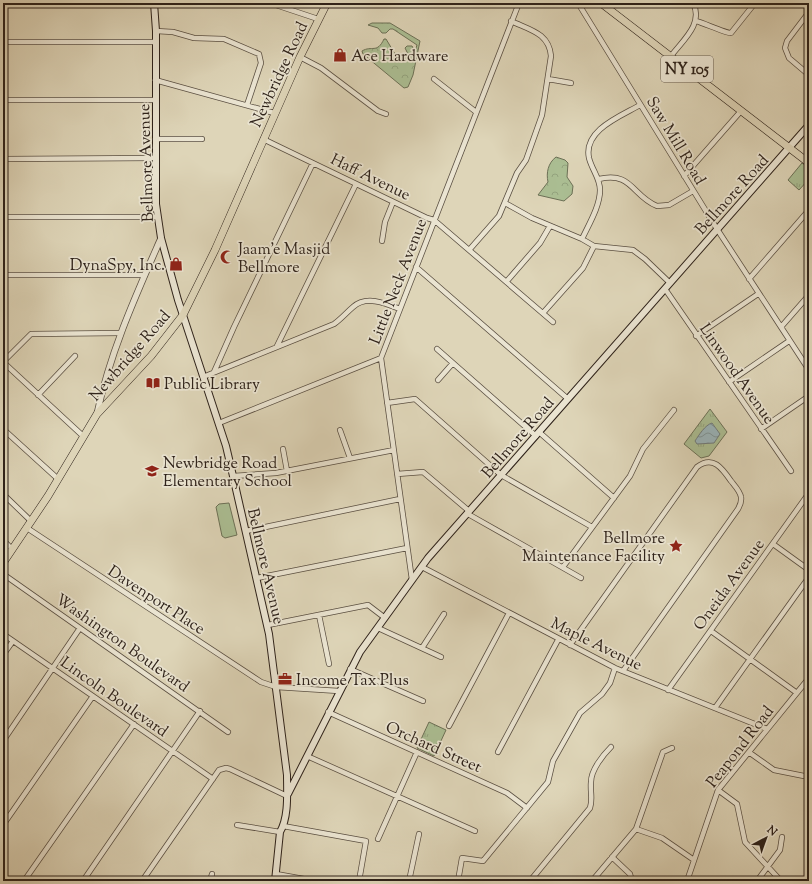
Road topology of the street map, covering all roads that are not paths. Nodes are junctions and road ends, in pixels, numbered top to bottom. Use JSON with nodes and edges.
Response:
{"nodes":[{"id":1,"x":154,"y":3,"type":"edge"},
{"id":2,"x":270,"y":3,"type":"edge"},
{"id":3,"x":328,"y":3,"type":"edge"},
{"id":4,"x":518,"y":3,"type":"edge"},
{"id":5,"x":578,"y":3,"type":"edge"},
{"id":6,"x":601,"y":3,"type":"edge"},
{"id":7,"x":693,"y":3,"type":"edge"},
{"id":8,"x":755,"y":3,"type":"edge"},
{"id":9,"x":809,"y":12,"type":"edge"},
{"id":10,"x":318,"y":20,"type":"junction"},
{"id":11,"x":512,"y":21,"type":"junction"},
{"id":12,"x":696,"y":21,"type":"junction"},
{"id":13,"x":156,"y":31,"type":"junction"},
{"id":14,"x":3,"y":42,"type":"edge"},
{"id":15,"x":155,"y":42,"type":"junction"},
{"id":16,"x":671,"y":56,"type":"junction"},
{"id":17,"x":300,"y":57,"type":"junction"},
{"id":18,"x":809,"y":75,"type":"edge"},
{"id":19,"x":434,"y":79,"type":"dead end"},
{"id":20,"x":548,"y":79,"type":"junction"},
{"id":21,"x":155,"y":80,"type":"junction"},
{"id":22,"x":571,"y":83,"type":"dead end"},
{"id":23,"x":3,"y":100,"type":"edge"},
{"id":24,"x":156,"y":100,"type":"junction"},
{"id":25,"x":640,"y":104,"type":"junction"},
{"id":26,"x":247,"y":106,"type":"junction"},
{"id":27,"x":741,"y":110,"type":"junction"},
{"id":28,"x":476,"y":112,"type":"junction"},
{"id":29,"x":274,"y":113,"type":"junction"},
{"id":30,"x":386,"y":114,"type":"dead end"},
{"id":31,"x":809,"y":125,"type":"edge"},
{"id":32,"x":155,"y":139,"type":"junction"},
{"id":33,"x":202,"y":139,"type":"dead end"},
{"id":34,"x":263,"y":139,"type":"junction"},
{"id":35,"x":790,"y":148,"type":"junction"},
{"id":36,"x":155,"y":158,"type":"junction"},
{"id":37,"x":3,"y":159,"type":"edge"},
{"id":38,"x":313,"y":162,"type":"junction"},
{"id":39,"x":809,"y":162,"type":"edge"},
{"id":40,"x":684,"y":176,"type":"junction"},
{"id":41,"x":599,"y":179,"type":"junction"},
{"id":42,"x":356,"y":184,"type":"junction"},
{"id":43,"x":693,"y":191,"type":"junction"},
{"id":44,"x":393,"y":202,"type":"junction"},
{"id":45,"x":505,"y":203,"type":"junction"},
{"id":46,"x":809,"y":210,"type":"edge"},
{"id":47,"x":3,"y":217,"type":"edge"},
{"id":48,"x":158,"y":217,"type":"junction"},
{"id":49,"x":434,"y":220,"type":"junction"},
{"id":50,"x":550,"y":226,"type":"junction"},
{"id":51,"x":717,"y":229,"type":"junction"},
{"id":52,"x":161,"y":238,"type":"junction"},
{"id":53,"x":582,"y":239,"type":"junction"},
{"id":54,"x":382,"y":241,"type":"dead end"},
{"id":55,"x":594,"y":246,"type":"junction"},
{"id":56,"x":470,"y":249,"type":"junction"},
{"id":57,"x":416,"y":267,"type":"junction"},
{"id":58,"x":3,"y":275,"type":"edge"},
{"id":59,"x":145,"y":275,"type":"junction"},
{"id":60,"x":749,"y":279,"type":"junction"},
{"id":61,"x":507,"y":281,"type":"junction"},
{"id":62,"x":670,"y":283,"type":"junction"},
{"id":63,"x":665,"y":289,"type":"junction"},
{"id":64,"x":758,"y":294,"type":"junction"},
{"id":65,"x":809,"y":295,"type":"edge"},
{"id":66,"x":400,"y":309,"type":"junction"},
{"id":67,"x":543,"y":313,"type":"junction"},
{"id":68,"x":183,"y":314,"type":"junction"},
{"id":69,"x":553,"y":322,"type":"dead end"},
{"id":70,"x":781,"y":327,"type":"junction"},
{"id":71,"x":121,"y":333,"type":"junction"},
{"id":72,"x":696,"y":336,"type":"junction"},
{"id":73,"x":789,"y":341,"type":"junction"},
{"id":74,"x":277,"y":346,"type":"junction"},
{"id":75,"x":437,"y":349,"type":"dead end"},
{"id":76,"x":75,"y":356,"type":"dead end"},
{"id":77,"x":381,"y":358,"type":"junction"},
{"id":78,"x":3,"y":362,"type":"edge"},
{"id":79,"x":453,"y":363,"type":"junction"},
{"id":80,"x":809,"y":370,"type":"edge"},
{"id":81,"x":214,"y":372,"type":"junction"},
{"id":82,"x":204,"y":377,"type":"junction"},
{"id":83,"x":438,"y":380,"type":"dead end"},
{"id":84,"x":729,"y":382,"type":"junction"},
{"id":85,"x":38,"y":395,"type":"junction"},
{"id":86,"x":809,"y":396,"type":"edge"},
{"id":87,"x":568,"y":399,"type":"junction"},
{"id":88,"x":387,"y":403,"type":"junction"},
{"id":89,"x":674,"y":410,"type":"dead end"},
{"id":90,"x":97,"y":414,"type":"junction"},
{"id":91,"x":219,"y":423,"type":"junction"},
{"id":92,"x":3,"y":428,"type":"edge"},
{"id":93,"x":761,"y":429,"type":"junction"},
{"id":94,"x":340,"y":430,"type":"dead end"},
{"id":95,"x":537,"y":434,"type":"junction"},
{"id":96,"x":83,"y":436,"type":"junction"},
{"id":97,"x":283,"y":449,"type":"dead end"},
{"id":98,"x":394,"y":450,"type":"junction"},
{"id":99,"x":350,"y":458,"type":"junction"},
{"id":100,"x":287,"y":471,"type":"junction"},
{"id":101,"x":791,"y":471,"type":"dead end"},
{"id":102,"x":397,"y":474,"type":"junction"},
{"id":103,"x":501,"y":475,"type":"junction"},
{"id":104,"x":233,"y":476,"type":"junction"},
{"id":105,"x":58,"y":480,"type":"junction"},
{"id":106,"x":809,"y":493,"type":"edge"},
{"id":107,"x":3,"y":494,"type":"edge"},
{"id":108,"x":614,"y":498,"type":"junction"},
{"id":109,"x":400,"y":499,"type":"junction"},
{"id":110,"x":468,"y":512,"type":"junction"},
{"id":111,"x":31,"y":521,"type":"junction"},
{"id":112,"x":592,"y":527,"type":"junction"},
{"id":113,"x":27,"y":528,"type":"junction"},
{"id":114,"x":246,"y":531,"type":"junction"},
{"id":115,"x":3,"y":540,"type":"edge"},
{"id":116,"x":773,"y":544,"type":"junction"},
{"id":117,"x":407,"y":548,"type":"junction"},
{"id":118,"x":12,"y":549,"type":"junction"},
{"id":119,"x":3,"y":563,"type":"edge"},
{"id":120,"x":422,"y":567,"type":"junction"},
{"id":121,"x":563,"y":567,"type":"junction"},
{"id":122,"x":809,"y":570,"type":"edge"},
{"id":123,"x":3,"y":574,"type":"edge"},
{"id":124,"x":809,"y":577,"type":"edge"},
{"id":125,"x":257,"y":578,"type":"junction"},
{"id":126,"x":581,"y":578,"type":"dead end"},
{"id":127,"x":412,"y":580,"type":"junction"},
{"id":128,"x":509,"y":613,"type":"junction"},
{"id":129,"x":444,"y":614,"type":"dead end"},
{"id":130,"x":319,"y":615,"type":"junction"},
{"id":131,"x":385,"y":618,"type":"junction"},
{"id":132,"x":268,"y":625,"type":"junction"},
{"id":133,"x":80,"y":628,"type":"junction"},
{"id":134,"x":378,"y":628,"type":"junction"},
{"id":135,"x":711,"y":631,"type":"junction"},
{"id":136,"x":3,"y":634,"type":"edge"},
{"id":137,"x":558,"y":640,"type":"junction"},
{"id":138,"x":13,"y":641,"type":"junction"},
{"id":139,"x":570,"y":645,"type":"junction"},
{"id":140,"x":422,"y":648,"type":"junction"},
{"id":141,"x":3,"y":655,"type":"edge"},
{"id":142,"x":442,"y":657,"type":"dead end"},
{"id":143,"x":750,"y":659,"type":"junction"},
{"id":144,"x":329,"y":664,"type":"dead end"},
{"id":145,"x":53,"y":668,"type":"junction"},
{"id":146,"x":615,"y":668,"type":"junction"},
{"id":147,"x":350,"y":669,"type":"junction"},
{"id":148,"x":623,"y":671,"type":"junction"},
{"id":149,"x":809,"y":678,"type":"edge"},
{"id":150,"x":276,"y":687,"type":"junction"},
{"id":151,"x":668,"y":690,"type":"junction"},
{"id":152,"x":339,"y":691,"type":"junction"},
{"id":153,"x":797,"y":692,"type":"junction"},
{"id":154,"x":93,"y":696,"type":"junction"},
{"id":155,"x":423,"y":701,"type":"dead end"},
{"id":156,"x":715,"y":708,"type":"junction"},
{"id":157,"x":200,"y":711,"type":"junction"},
{"id":158,"x":328,"y":712,"type":"junction"},
{"id":159,"x":134,"y":724,"type":"junction"},
{"id":160,"x":449,"y":726,"type":"dead end"},
{"id":161,"x":767,"y":729,"type":"junction"},
{"id":162,"x":228,"y":732,"type":"dead end"},
{"id":163,"x":3,"y":741,"type":"edge"},
{"id":164,"x":610,"y":746,"type":"dead end"},
{"id":165,"x":672,"y":748,"type":"dead end"},
{"id":166,"x":172,"y":751,"type":"junction"},
{"id":167,"x":417,"y":752,"type":"junction"},
{"id":168,"x":498,"y":752,"type":"dead end"},
{"id":169,"x":750,"y":753,"type":"junction"},
{"id":170,"x":307,"y":756,"type":"junction"},
{"id":171,"x":809,"y":770,"type":"edge"},
{"id":172,"x":809,"y":777,"type":"edge"},
{"id":173,"x":213,"y":779,"type":"junction"},
{"id":174,"x":718,"y":790,"type":"junction"},
{"id":175,"x":287,"y":796,"type":"junction"},
{"id":176,"x":397,"y":796,"type":"junction"},
{"id":177,"x":527,"y":808,"type":"junction"},
{"id":178,"x":3,"y":825,"type":"edge"},
{"id":179,"x":237,"y":825,"type":"dead end"},
{"id":180,"x":281,"y":829,"type":"junction"},
{"id":181,"x":636,"y":829,"type":"junction"},
{"id":182,"x":474,"y":831,"type":"dead end"},
{"id":183,"x":419,"y":834,"type":"dead end"},
{"id":184,"x":782,"y":837,"type":"dead end"},
{"id":185,"x":378,"y":839,"type":"dead end"},
{"id":186,"x":612,"y":857,"type":"junction"},
{"id":187,"x":694,"y":860,"type":"junction"},
{"id":188,"x":767,"y":867,"type":"junction"},
{"id":189,"x":212,"y":874,"type":"dead end"},
{"id":190,"x":276,"y":874,"type":"junction"},
{"id":191,"x":3,"y":880,"type":"edge"},
{"id":192,"x":7,"y":881,"type":"edge"},
{"id":193,"x":24,"y":881,"type":"edge"},
{"id":194,"x":83,"y":881,"type":"edge"},
{"id":195,"x":142,"y":881,"type":"edge"},
{"id":196,"x":210,"y":881,"type":"edge"},
{"id":197,"x":275,"y":881,"type":"edge"},
{"id":198,"x":315,"y":881,"type":"edge"},
{"id":199,"x":359,"y":881,"type":"edge"},
{"id":200,"x":409,"y":881,"type":"edge"},
{"id":201,"x":458,"y":881,"type":"edge"},
{"id":202,"x":530,"y":881,"type":"edge"},
{"id":203,"x":592,"y":881,"type":"edge"},
{"id":204,"x":632,"y":881,"type":"edge"},
{"id":205,"x":687,"y":881,"type":"edge"},
{"id":206,"x":757,"y":881,"type":"edge"},
{"id":207,"x":781,"y":881,"type":"edge"}],
"edges":[{"from":1,"to":13,"type":"main road","name":"Bellmore Avenue"},
{"from":2,"to":10,"type":"street"},
{"from":3,"to":10,"type":"main road","name":"Newbridge Road"},
{"from":4,"to":11,"type":"street","name":"Little Neck Avenue"},
{"from":5,"to":25,"type":"street","name":"Saw Mill Road"},
{"from":6,"to":16,"type":"main road","number":"NY 105"},
{"from":7,"to":12,"type":"street"},
{"from":8,"to":12,"type":"street"},
{"from":9,"to":18,"type":"street"},
{"from":10,"to":17,"type":"main road","name":"Newbridge Road"},
{"from":11,"to":20,"type":"street"},
{"from":11,"to":28,"type":"street","name":"Little Neck Avenue"},
{"from":12,"to":16,"type":"street"},
{"from":13,"to":15,"type":"main road","name":"Bellmore Avenue"},
{"from":13,"to":26,"type":"street"},
{"from":14,"to":15,"type":"street"},
{"from":15,"to":21,"type":"main road","name":"Bellmore Avenue"},
{"from":16,"to":27,"type":"main road","number":"NY 105"},
{"from":17,"to":29,"type":"main road","name":"Newbridge Road"},
{"from":17,"to":30,"type":"street"},
{"from":19,"to":28,"type":"street"},
{"from":20,"to":22,"type":"street"},
{"from":20,"to":45,"type":"street"},
{"from":21,"to":24,"type":"main road","name":"Bellmore Avenue"},
{"from":21,"to":26,"type":"street"},
{"from":23,"to":24,"type":"street"},
{"from":24,"to":32,"type":"main road","name":"Bellmore Avenue"},
{"from":25,"to":40,"type":"street","name":"Saw Mill Road"},
{"from":25,"to":41,"type":"street"},
{"from":26,"to":29,"type":"street"},
{"from":27,"to":35,"type":"main road","number":"NY 105"},
{"from":27,"to":40,"type":"street"},
{"from":28,"to":49,"type":"street","name":"Little Neck Avenue"},
{"from":29,"to":34,"type":"main road","name":"Newbridge Road"},
{"from":31,"to":35,"type":"main road","name":"Bellmore Road"},
{"from":32,"to":33,"type":"street"},
{"from":32,"to":36,"type":"main road","name":"Bellmore Avenue"},
{"from":34,"to":38,"type":"street","name":"Haff Avenue"},
{"from":34,"to":68,"type":"main road","name":"Newbridge Road"},
{"from":35,"to":39,"type":"main road","number":"NY 105"},
{"from":35,"to":51,"type":"main road","name":"Bellmore Road"},
{"from":36,"to":37,"type":"street"},
{"from":36,"to":48,"type":"main road","name":"Bellmore Avenue"},
{"from":38,"to":42,"type":"street","name":"Haff Avenue"},
{"from":38,"to":81,"type":"street"},
{"from":40,"to":43,"type":"street","name":"Saw Mill Road"},
{"from":41,"to":43,"type":"street"},
{"from":41,"to":53,"type":"street"},
{"from":42,"to":44,"type":"street","name":"Haff Avenue"},
{"from":42,"to":74,"type":"street"},
{"from":43,"to":51,"type":"street","name":"Saw Mill Road"},
{"from":44,"to":49,"type":"street","name":"Haff Avenue"},
{"from":44,"to":54,"type":"street"},
{"from":45,"to":50,"type":"street"},
{"from":45,"to":56,"type":"street"},
{"from":46,"to":60,"type":"street"},
{"from":47,"to":48,"type":"street"},
{"from":48,"to":52,"type":"main road","name":"Bellmore Avenue"},
{"from":49,"to":56,"type":"street","name":"Haff Avenue"},
{"from":49,"to":57,"type":"street","name":"Little Neck Avenue"},
{"from":50,"to":53,"type":"street"},
{"from":50,"to":61,"type":"street"},
{"from":51,"to":60,"type":"street","name":"Saw Mill Road"},
{"from":51,"to":62,"type":"main road","name":"Bellmore Road"},
{"from":52,"to":59,"type":"street"},
{"from":52,"to":68,"type":"main road","name":"Bellmore Avenue"},
{"from":53,"to":55,"type":"street"},
{"from":55,"to":62,"type":"street"},
{"from":55,"to":67,"type":"street"},
{"from":56,"to":61,"type":"street","name":"Haff Avenue"},
{"from":57,"to":66,"type":"street","name":"Little Neck Avenue"},
{"from":57,"to":87,"type":"street"},
{"from":58,"to":59,"type":"street"},
{"from":59,"to":71,"type":"street"},
{"from":60,"to":64,"type":"street","name":"Saw Mill Road"},
{"from":61,"to":67,"type":"street","name":"Haff Avenue"},
{"from":62,"to":63,"type":"main road","name":"Bellmore Road"},
{"from":63,"to":72,"type":"street","name":"Linwood Avenue"},
{"from":63,"to":87,"type":"main road","name":"Bellmore Road"},
{"from":64,"to":70,"type":"street","name":"Saw Mill Road"},
{"from":64,"to":72,"type":"street"},
{"from":65,"to":70,"type":"street"},
{"from":66,"to":74,"type":"street"},
{"from":66,"to":77,"type":"street","name":"Little Neck Avenue"},
{"from":67,"to":69,"type":"street","name":"Haff Avenue"},
{"from":68,"to":82,"type":"main road","name":"Bellmore Avenue"},
{"from":68,"to":90,"type":"main road","name":"Newbridge Road"},
{"from":70,"to":73,"type":"street","name":"Saw Mill Road"},
{"from":71,"to":78,"type":"street"},
{"from":71,"to":90,"type":"street"},
{"from":72,"to":84,"type":"street","name":"Linwood Avenue"},
{"from":73,"to":80,"type":"street","name":"Saw Mill Road"},
{"from":73,"to":84,"type":"street"},
{"from":74,"to":81,"type":"street"},
{"from":75,"to":79,"type":"street"},
{"from":76,"to":85,"type":"street"},
{"from":77,"to":88,"type":"street","name":"Little Neck Avenue"},
{"from":77,"to":91,"type":"street"},
{"from":78,"to":85,"type":"street"},
{"from":79,"to":83,"type":"street"},
{"from":79,"to":95,"type":"street"},
{"from":81,"to":82,"type":"street"},
{"from":82,"to":91,"type":"main road","name":"Bellmore Avenue"},
{"from":84,"to":93,"type":"street","name":"Linwood Avenue"},
{"from":85,"to":96,"type":"street"},
{"from":86,"to":93,"type":"street"},
{"from":87,"to":95,"type":"main road","name":"Bellmore Road"},
{"from":88,"to":98,"type":"street","name":"Little Neck Avenue"},
{"from":88,"to":103,"type":"street"},
{"from":89,"to":108,"type":"street"},
{"from":90,"to":96,"type":"main road","name":"Newbridge Road"},
{"from":91,"to":104,"type":"main road","name":"Bellmore Avenue"},
{"from":92,"to":105,"type":"street"},
{"from":93,"to":101,"type":"street","name":"Linwood Avenue"},
{"from":94,"to":99,"type":"street"},
{"from":95,"to":103,"type":"main road","name":"Bellmore Road"},
{"from":95,"to":108,"type":"street"},
{"from":96,"to":105,"type":"main road","name":"Newbridge Road"},
{"from":97,"to":100,"type":"street"},
{"from":98,"to":99,"type":"street"},
{"from":98,"to":102,"type":"street","name":"Little Neck Avenue"},
{"from":99,"to":100,"type":"street"},
{"from":100,"to":104,"type":"street"},
{"from":102,"to":109,"type":"street","name":"Little Neck Avenue"},
{"from":102,"to":110,"type":"street"},
{"from":103,"to":110,"type":"main road","name":"Bellmore Road"},
{"from":103,"to":112,"type":"street"},
{"from":104,"to":114,"type":"main road","name":"Bellmore Avenue"},
{"from":105,"to":111,"type":"main road","name":"Newbridge Road"},
{"from":106,"to":116,"type":"street","name":"Oneida Avenue"},
{"from":107,"to":111,"type":"street"},
{"from":108,"to":112,"type":"street"},
{"from":109,"to":114,"type":"street"},
{"from":109,"to":117,"type":"street","name":"Little Neck Avenue"},
{"from":110,"to":120,"type":"main road","name":"Bellmore Road"},
{"from":110,"to":121,"type":"street"},
{"from":111,"to":113,"type":"main road","name":"Newbridge Road"},
{"from":112,"to":121,"type":"street"},
{"from":113,"to":118,"type":"main road","name":"Newbridge Road"},
{"from":113,"to":150,"type":"street","name":"Davenport Place"},
{"from":114,"to":125,"type":"main road","name":"Bellmore Avenue"},
{"from":115,"to":118,"type":"street"},
{"from":116,"to":122,"type":"street"},
{"from":116,"to":135,"type":"street","name":"Oneida Avenue"},
{"from":117,"to":125,"type":"street"},
{"from":117,"to":127,"type":"street","name":"Little Neck Avenue"},
{"from":118,"to":119,"type":"main road","name":"Newbridge Road"},
{"from":120,"to":127,"type":"main road","name":"Bellmore Road"},
{"from":120,"to":128,"type":"street","name":"Maple Avenue"},
{"from":121,"to":126,"type":"street"},
{"from":123,"to":133,"type":"street","name":"Washington Boulevard"},
{"from":124,"to":143,"type":"street"},
{"from":125,"to":132,"type":"main road","name":"Bellmore Avenue"},
{"from":127,"to":131,"type":"main road","name":"Bellmore Road"},
{"from":128,"to":137,"type":"street","name":"Maple Avenue"},
{"from":128,"to":160,"type":"street"},
{"from":129,"to":140,"type":"street"},
{"from":130,"to":131,"type":"street"},
{"from":130,"to":132,"type":"street"},
{"from":130,"to":144,"type":"street"},
{"from":131,"to":134,"type":"main road","name":"Bellmore Road"},
{"from":132,"to":150,"type":"main road","name":"Bellmore Avenue"},
{"from":133,"to":145,"type":"street"},
{"from":133,"to":157,"type":"street","name":"Washington Boulevard"},
{"from":134,"to":140,"type":"street"},
{"from":134,"to":147,"type":"main road","name":"Bellmore Road"},
{"from":135,"to":143,"type":"street"},
{"from":135,"to":151,"type":"street","name":"Oneida Avenue"},
{"from":136,"to":138,"type":"street","name":"Lincoln Boulevard"},
{"from":137,"to":139,"type":"street","name":"Maple Avenue"},
{"from":137,"to":168,"type":"street"},
{"from":138,"to":141,"type":"street"},
{"from":138,"to":145,"type":"street","name":"Lincoln Boulevard"},
{"from":139,"to":146,"type":"street","name":"Maple Avenue"},
{"from":139,"to":148,"type":"street"},
{"from":140,"to":142,"type":"street"},
{"from":143,"to":153,"type":"street"},
{"from":143,"to":156,"type":"street"},
{"from":145,"to":154,"type":"street","name":"Lincoln Boulevard"},
{"from":145,"to":163,"type":"street"},
{"from":146,"to":148,"type":"street","name":"Maple Avenue"},
{"from":146,"to":177,"type":"street"},
{"from":147,"to":152,"type":"main road","name":"Bellmore Road"},
{"from":147,"to":155,"type":"street"},
{"from":148,"to":151,"type":"street","name":"Maple Avenue"},
{"from":149,"to":153,"type":"street","name":"Peapond Road"},
{"from":150,"to":152,"type":"street","name":"Davenport Place"},
{"from":150,"to":175,"type":"main road","name":"Bellmore Avenue"},
{"from":151,"to":156,"type":"street","name":"Maple Avenue"},
{"from":152,"to":158,"type":"main road","name":"Bellmore Road"},
{"from":153,"to":161,"type":"street","name":"Peapond Road"},
{"from":154,"to":159,"type":"street","name":"Lincoln Boulevard"},
{"from":154,"to":178,"type":"street"},
{"from":156,"to":161,"type":"street","name":"Maple Avenue"},
{"from":157,"to":162,"type":"street","name":"Washington Boulevard"},
{"from":157,"to":166,"type":"street"},
{"from":158,"to":167,"type":"street","name":"Orchard Street"},
{"from":158,"to":170,"type":"main road","name":"Bellmore Road"},
{"from":159,"to":166,"type":"street","name":"Lincoln Boulevard"},
{"from":159,"to":193,"type":"street"},
{"from":161,"to":169,"type":"street","name":"Peapond Road"},
{"from":164,"to":202,"type":"street"},
{"from":165,"to":181,"type":"street"},
{"from":166,"to":173,"type":"street","name":"Lincoln Boulevard"},
{"from":166,"to":194,"type":"street"},
{"from":167,"to":176,"type":"street"},
{"from":167,"to":177,"type":"street","name":"Orchard Street"},
{"from":169,"to":172,"type":"street"},
{"from":169,"to":174,"type":"street","name":"Peapond Road"},
{"from":170,"to":175,"type":"main road","name":"Bellmore Road"},
{"from":170,"to":176,"type":"street"},
{"from":171,"to":172,"type":"street"},
{"from":173,"to":175,"type":"street"},
{"from":173,"to":195,"type":"street"},
{"from":174,"to":187,"type":"street","name":"Peapond Road"},
{"from":174,"to":188,"type":"street"},
{"from":175,"to":180,"type":"main road","name":"Bellmore Avenue"},
{"from":176,"to":182,"type":"street"},
{"from":176,"to":185,"type":"street"},
{"from":177,"to":201,"type":"street"},
{"from":179,"to":180,"type":"street"},
{"from":180,"to":190,"type":"main road","name":"Bellmore Avenue"},
{"from":180,"to":199,"type":"street"},
{"from":181,"to":186,"type":"street"},
{"from":181,"to":187,"type":"street"},
{"from":183,"to":200,"type":"street"},
{"from":184,"to":188,"type":"street"},
{"from":186,"to":203,"type":"street"},
{"from":186,"to":204,"type":"street"},
{"from":187,"to":205,"type":"street","name":"Peapond Road"},
{"from":188,"to":206,"type":"street"},
{"from":188,"to":207,"type":"street"},
{"from":189,"to":196,"type":"street"},
{"from":190,"to":197,"type":"main road","name":"Bellmore Avenue"},
{"from":190,"to":198,"type":"street"},
{"from":191,"to":192,"type":"street"}]}
